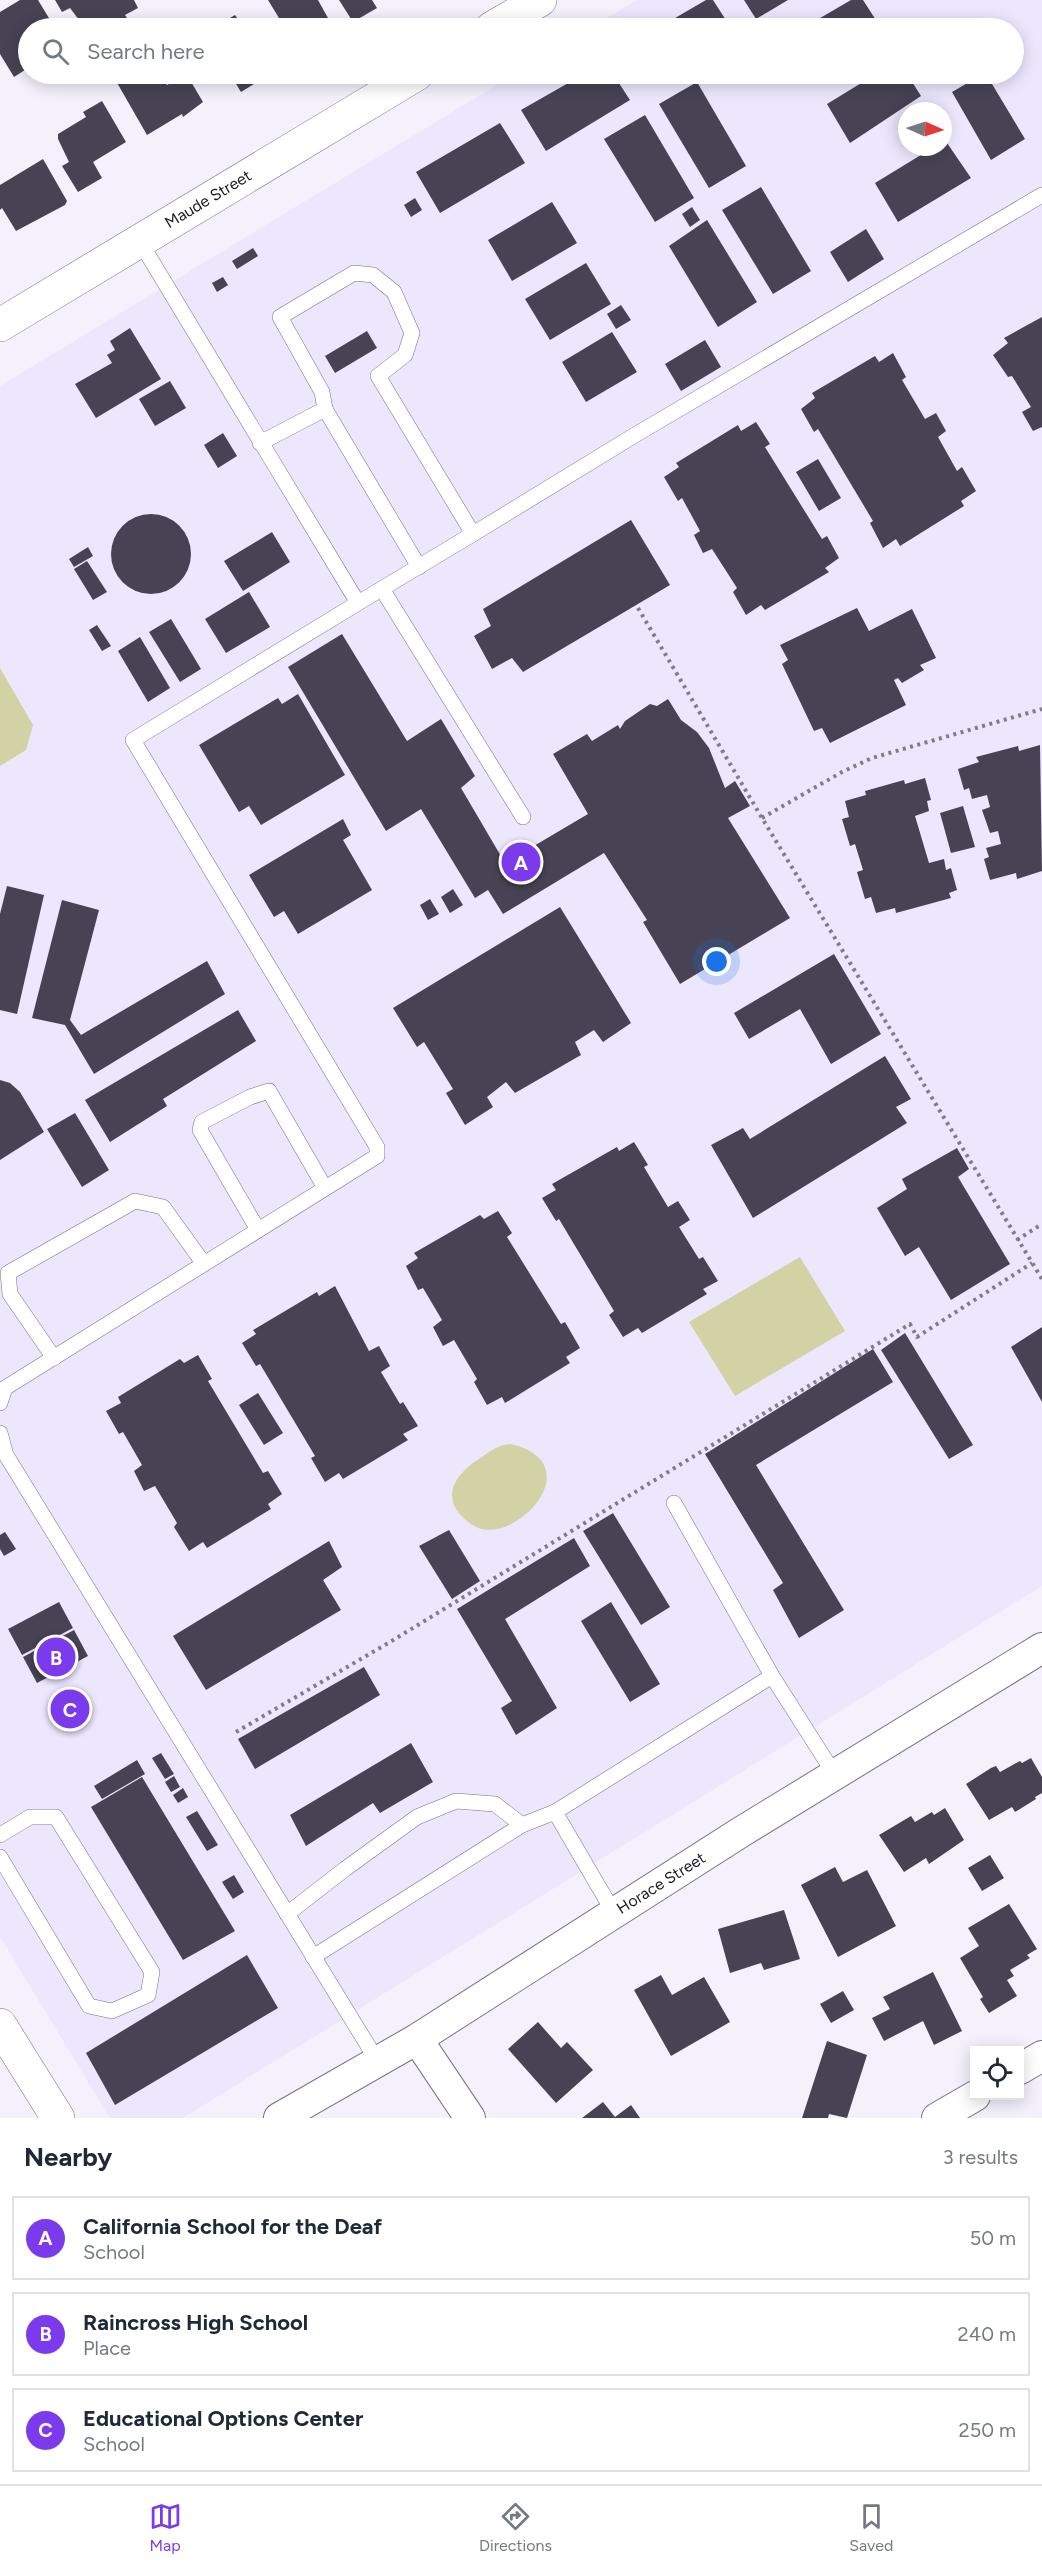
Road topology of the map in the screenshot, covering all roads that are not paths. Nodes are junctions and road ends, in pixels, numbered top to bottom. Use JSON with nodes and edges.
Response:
{"nodes":[{"id":1,"x":540,"y":0,"type":"edge"},
{"id":2,"x":509,"y":18,"type":"edge"},
{"id":3,"x":400,"y":84,"type":"edge"},
{"id":4,"x":1042,"y":195,"type":"edge"},
{"id":5,"x":139,"y":240,"type":"junction"},
{"id":6,"x":0,"y":325,"type":"edge"},
{"id":7,"x":325,"y":409,"type":"junction"},
{"id":8,"x":260,"y":443,"type":"junction"},
{"id":9,"x":472,"y":534,"type":"junction"},
{"id":10,"x":419,"y":567,"type":"junction"},
{"id":11,"x":382,"y":589,"type":"junction"},
{"id":12,"x":358,"y":603,"type":"junction"},
{"id":13,"x":523,"y":817,"type":"dead end"},
{"id":14,"x":325,"y":1188,"type":"junction"},
{"id":15,"x":258,"y":1230,"type":"junction"},
{"id":16,"x":204,"y":1264,"type":"junction"},
{"id":17,"x":54,"y":1358,"type":"junction"},
{"id":18,"x":0,"y":1403,"type":"edge"},
{"id":19,"x":0,"y":1433,"type":"edge"},
{"id":20,"x":674,"y":1503,"type":"dead end"},
{"id":21,"x":1042,"y":1648,"type":"edge"},
{"id":22,"x":772,"y":1676,"type":"junction"},
{"id":23,"x":835,"y":1775,"type":"junction"},
{"id":24,"x":555,"y":1812,"type":"junction"},
{"id":25,"x":522,"y":1825,"type":"junction"},
{"id":26,"x":0,"y":1835,"type":"edge"},
{"id":27,"x":0,"y":1857,"type":"edge"},
{"id":28,"x":614,"y":1913,"type":"junction"},
{"id":29,"x":287,"y":1914,"type":"junction"},
{"id":30,"x":313,"y":1957,"type":"junction"},
{"id":31,"x":0,"y":2025,"type":"edge"},
{"id":32,"x":417,"y":2039,"type":"junction"},
{"id":33,"x":1042,"y":2056,"type":"edge"},
{"id":34,"x":378,"y":2062,"type":"junction"},
{"id":35,"x":1024,"y":2067,"type":"edge"},
{"id":36,"x":970,"y":2099,"type":"edge"},
{"id":37,"x":58,"y":2118,"type":"edge"},
{"id":38,"x":279,"y":2118,"type":"edge"},
{"id":39,"x":470,"y":2118,"type":"edge"},
{"id":40,"x":938,"y":2118,"type":"edge"}],
"edges":[{"from":1,"to":2,"type":"street"},
{"from":3,"to":5,"type":"street","name":"Maude Street"},
{"from":4,"to":9,"type":"lane"},
{"from":5,"to":6,"type":"street","name":"Maude Street"},
{"from":5,"to":8,"type":"lane"},
{"from":7,"to":8,"type":"lane"},
{"from":7,"to":9,"type":"lane"},
{"from":7,"to":10,"type":"lane"},
{"from":8,"to":12,"type":"lane"},
{"from":9,"to":10,"type":"lane"},
{"from":10,"to":11,"type":"lane"},
{"from":11,"to":12,"type":"lane"},
{"from":11,"to":13,"type":"lane"},
{"from":12,"to":14,"type":"lane"},
{"from":14,"to":15,"type":"lane"},
{"from":14,"to":15,"type":"lane"},
{"from":15,"to":16,"type":"lane"},
{"from":16,"to":17,"type":"lane"},
{"from":16,"to":17,"type":"lane"},
{"from":17,"to":18,"type":"lane"},
{"from":19,"to":29,"type":"lane"},
{"from":20,"to":22,"type":"lane"},
{"from":21,"to":23,"type":"street","name":"Horace Street"},
{"from":22,"to":23,"type":"lane"},
{"from":22,"to":24,"type":"lane"},
{"from":23,"to":28,"type":"street","name":"Horace Street"},
{"from":24,"to":25,"type":"lane"},
{"from":24,"to":28,"type":"lane"},
{"from":25,"to":29,"type":"lane"},
{"from":25,"to":30,"type":"lane"},
{"from":26,"to":27,"type":"lane"},
{"from":28,"to":32,"type":"street","name":"Horace Street"},
{"from":29,"to":30,"type":"lane"},
{"from":30,"to":34,"type":"lane"},
{"from":31,"to":37,"type":"street"},
{"from":32,"to":34,"type":"street","name":"Horace Street"},
{"from":32,"to":39,"type":"street"},
{"from":33,"to":35,"type":"street"},
{"from":34,"to":38,"type":"street","name":"Horace Street"},
{"from":36,"to":40,"type":"street"}]}
